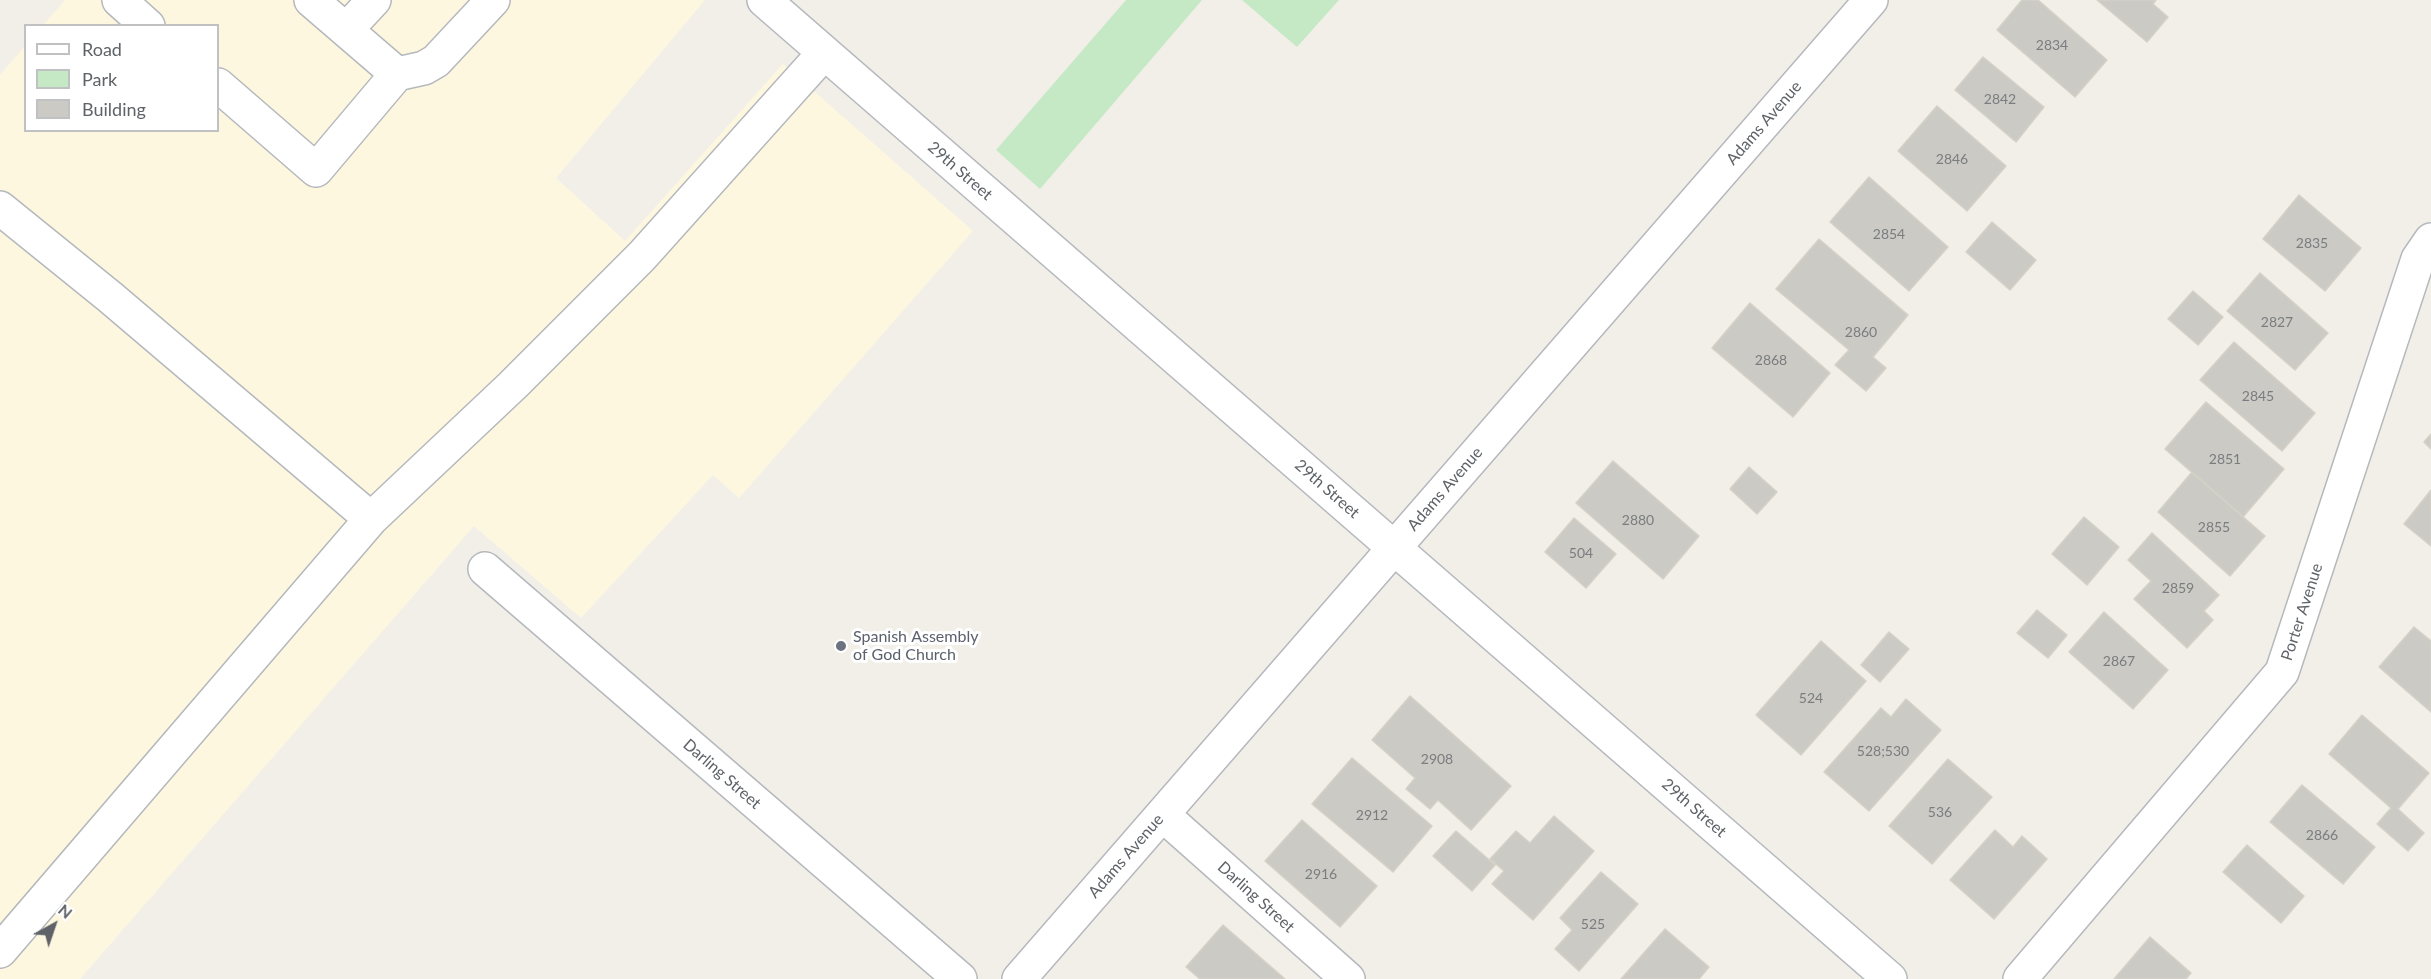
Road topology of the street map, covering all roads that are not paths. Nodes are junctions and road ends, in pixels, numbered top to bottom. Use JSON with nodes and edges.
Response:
{"nodes":[{"id":1,"x":118,"y":0,"type":"edge"},
{"id":2,"x":311,"y":0,"type":"edge"},
{"id":3,"x":374,"y":0,"type":"edge"},
{"id":4,"x":493,"y":0,"type":"edge"},
{"id":5,"x":764,"y":0,"type":"edge"},
{"id":6,"x":1871,"y":0,"type":"edge"},
{"id":7,"x":146,"y":24,"type":"edge"},
{"id":8,"x":346,"y":30,"type":"junction"},
{"id":9,"x":824,"y":53,"type":"junction"},
{"id":10,"x":397,"y":74,"type":"junction"},
{"id":11,"x":219,"y":86,"type":"edge"},
{"id":12,"x":0,"y":208,"type":"edge"},
{"id":13,"x":2431,"y":240,"type":"edge"},
{"id":14,"x":371,"y":519,"type":"junction"},
{"id":15,"x":1394,"y":548,"type":"junction"},
{"id":16,"x":485,"y":570,"type":"dead end"},
{"id":17,"x":1163,"y":814,"type":"junction"},
{"id":18,"x":0,"y":951,"type":"edge"},
{"id":19,"x":960,"y":979,"type":"edge"},
{"id":20,"x":1019,"y":979,"type":"edge"},
{"id":21,"x":1348,"y":979,"type":"edge"},
{"id":22,"x":1890,"y":979,"type":"edge"},
{"id":23,"x":2020,"y":979,"type":"edge"}],
"edges":[{"from":1,"to":7,"type":"street"},
{"from":2,"to":8,"type":"street"},
{"from":3,"to":8,"type":"street"},
{"from":4,"to":10,"type":"street"},
{"from":5,"to":9,"type":"street","name":"29th Street"},
{"from":6,"to":15,"type":"street","name":"Adams Avenue"},
{"from":8,"to":10,"type":"street"},
{"from":9,"to":14,"type":"street"},
{"from":9,"to":15,"type":"street","name":"29th Street"},
{"from":10,"to":11,"type":"street"},
{"from":12,"to":14,"type":"street"},
{"from":13,"to":23,"type":"street","name":"Porter Avenue"},
{"from":14,"to":18,"type":"street"},
{"from":15,"to":17,"type":"street","name":"Adams Avenue"},
{"from":15,"to":22,"type":"street","name":"29th Street"},
{"from":16,"to":19,"type":"street","name":"Darling Street"},
{"from":17,"to":20,"type":"street","name":"Adams Avenue"},
{"from":17,"to":21,"type":"street","name":"Darling Street"}]}
